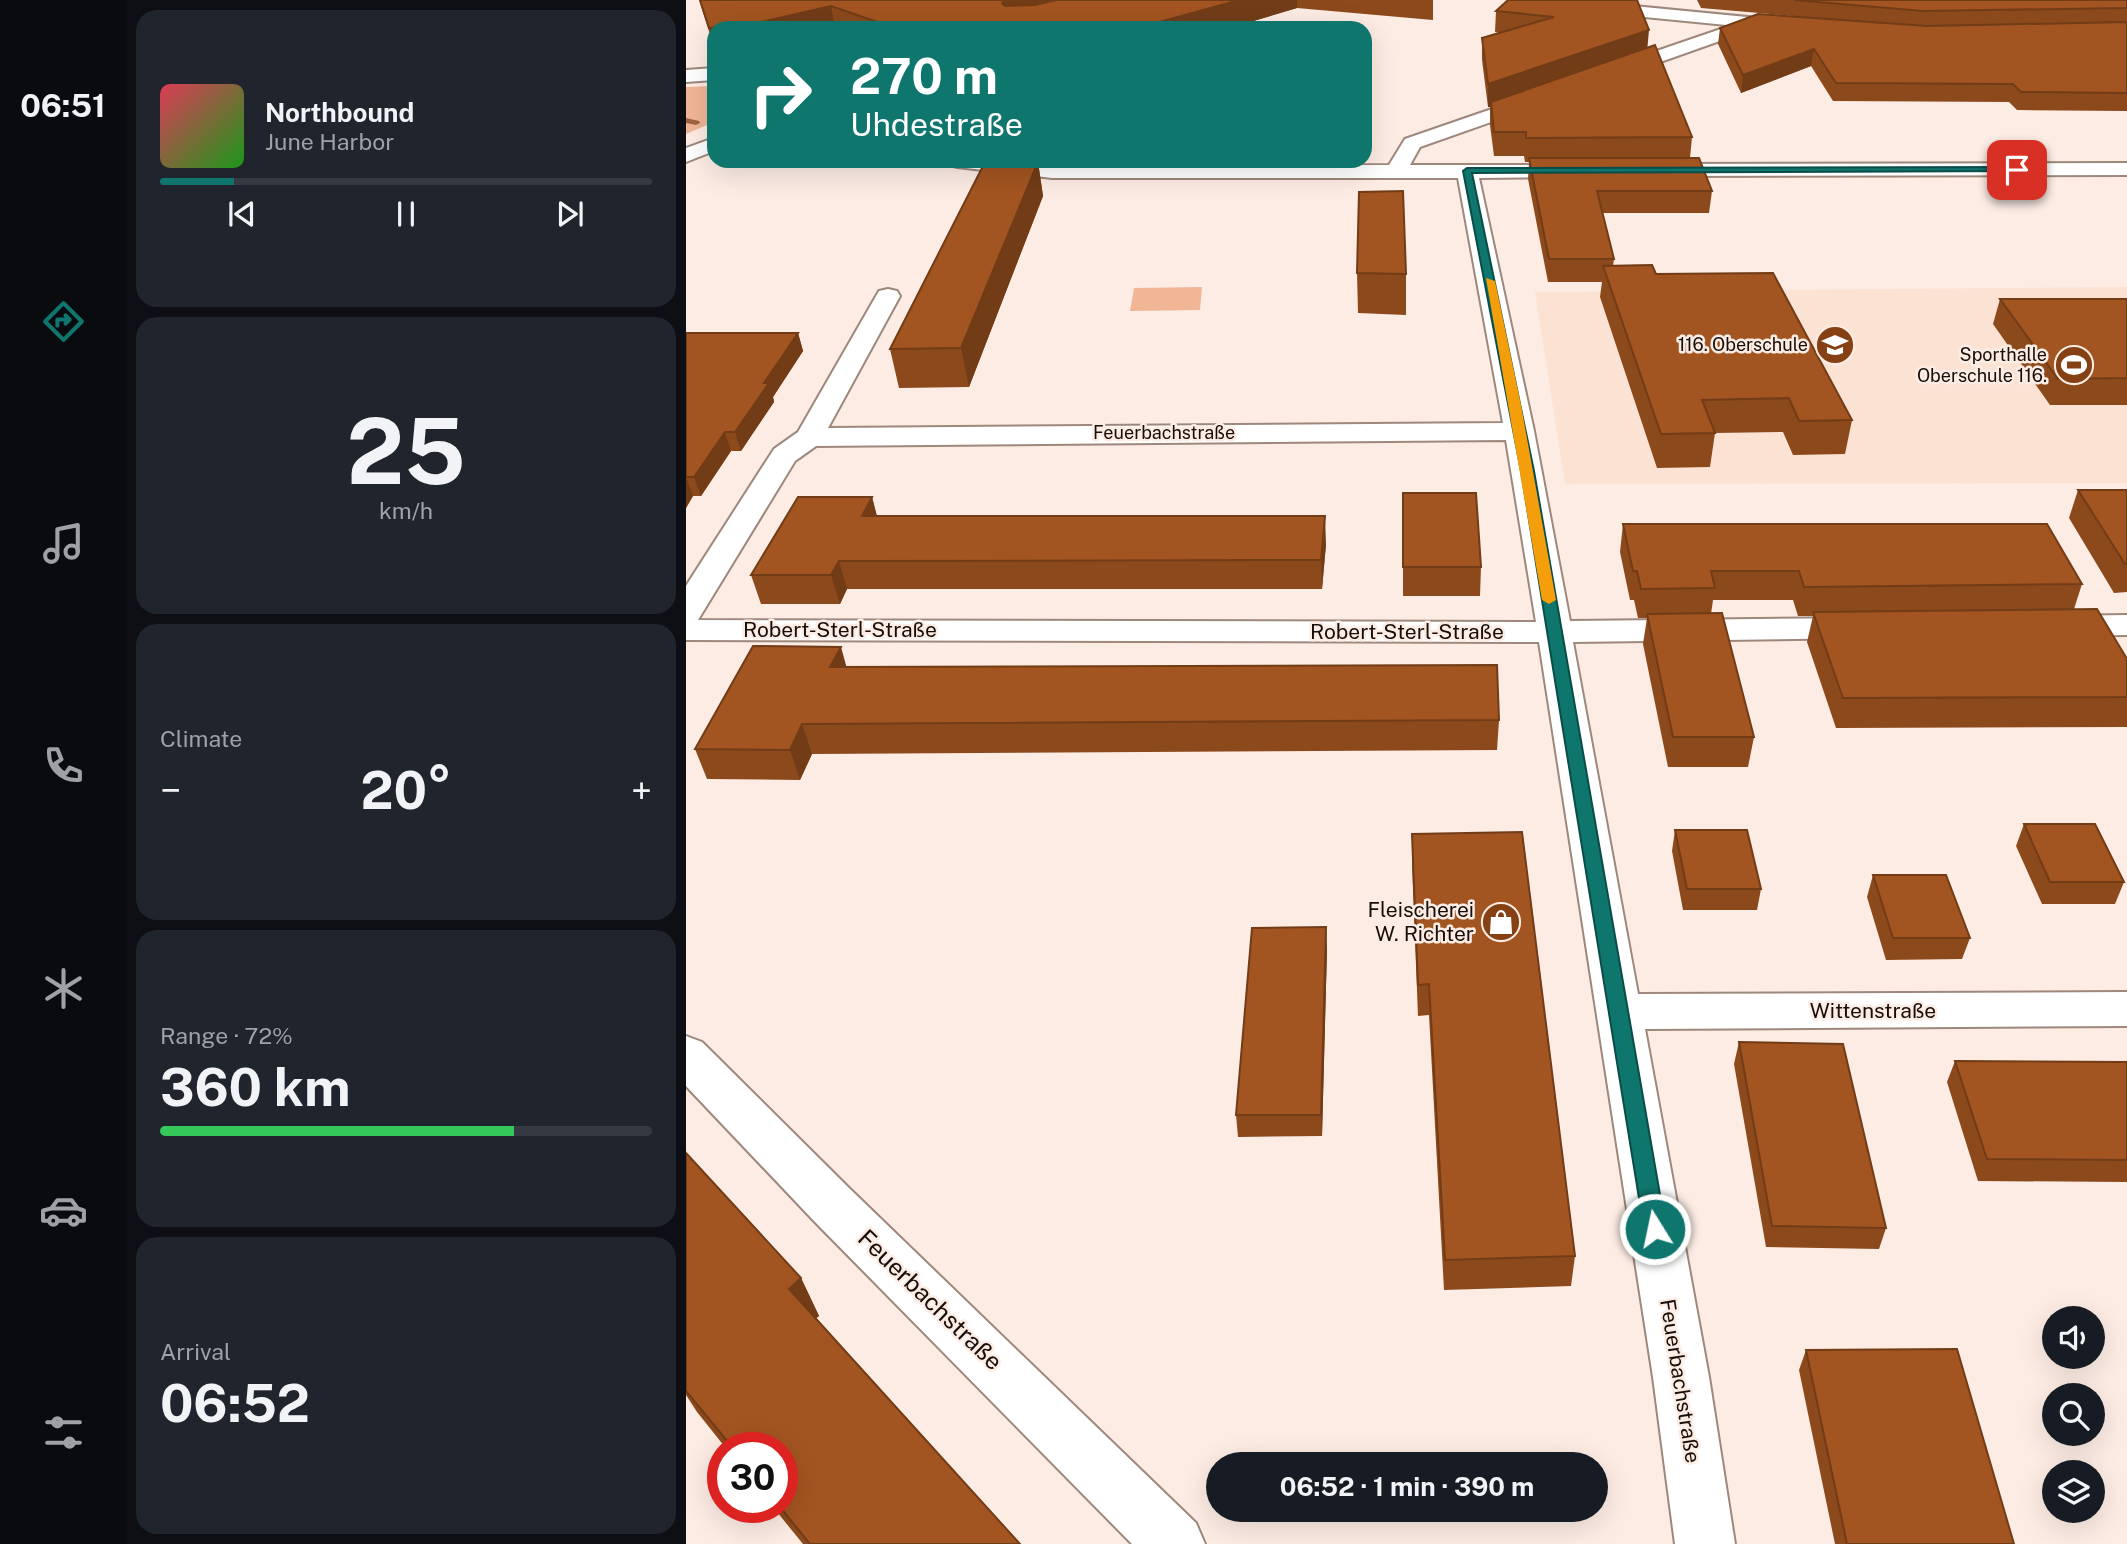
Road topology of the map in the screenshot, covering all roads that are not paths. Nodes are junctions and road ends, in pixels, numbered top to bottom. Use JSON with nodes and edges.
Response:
{"nodes":[{"id":1,"x":1521,"y":0,"type":"edge"},
{"id":2,"x":1753,"y":23,"type":"junction"},
{"id":3,"x":1802,"y":26,"type":"edge"},
{"id":4,"x":707,"y":74,"type":"edge"},
{"id":5,"x":686,"y":76,"type":"edge"},
{"id":6,"x":1587,"y":82,"type":"edge"},
{"id":7,"x":1562,"y":91,"type":"edge"},
{"id":8,"x":707,"y":147,"type":"edge"},
{"id":9,"x":686,"y":156,"type":"edge"},
{"id":10,"x":1017,"y":168,"type":"edge"},
{"id":11,"x":2127,"y":169,"type":"edge"},
{"id":12,"x":1605,"y":170,"type":"edge"},
{"id":13,"x":1632,"y":170,"type":"edge"},
{"id":14,"x":1396,"y":171,"type":"junction"},
{"id":15,"x":1467,"y":171,"type":"junction"},
{"id":16,"x":888,"y":296,"type":"dead end"},
{"id":17,"x":1520,"y":431,"type":"junction"},
{"id":18,"x":808,"y":438,"type":"junction"},
{"id":19,"x":686,"y":613,"type":"edge"},
{"id":20,"x":2127,"y":625,"type":"edge"},
{"id":21,"x":2029,"y":626,"type":"edge"},
{"id":22,"x":1890,"y":628,"type":"edge"},
{"id":23,"x":686,"y":630,"type":"edge"},
{"id":24,"x":1555,"y":632,"type":"junction"},
{"id":25,"x":2127,"y":1009,"type":"edge"},
{"id":26,"x":1618,"y":1012,"type":"junction"},
{"id":27,"x":686,"y":1055,"type":"edge"},
{"id":28,"x":1175,"y":1544,"type":"edge"},
{"id":29,"x":1705,"y":1544,"type":"edge"}],
"edges":[{"from":1,"to":2,"type":"street"},
{"from":2,"to":3,"type":"street"},
{"from":2,"to":6,"type":"street"},
{"from":4,"to":5,"type":"street"},
{"from":7,"to":14,"type":"street"},
{"from":8,"to":9,"type":"street"},
{"from":10,"to":14,"type":"street"},
{"from":11,"to":13,"type":"street"},
{"from":12,"to":15,"type":"street"},
{"from":14,"to":15,"type":"street"},
{"from":15,"to":17,"type":"street","name":"Feuerbachstraße"},
{"from":16,"to":18,"type":"street"},
{"from":17,"to":18,"type":"street","name":"Feuerbachstraße"},
{"from":17,"to":24,"type":"street","name":"Feuerbachstraße"},
{"from":18,"to":19,"type":"street"},
{"from":20,"to":21,"type":"street"},
{"from":22,"to":24,"type":"street","name":"Robert-Sterl-Straße"},
{"from":23,"to":24,"type":"street","name":"Robert-Sterl-Straße"},
{"from":24,"to":26,"type":"street","name":"Feuerbachstraße"},
{"from":25,"to":26,"type":"street","name":"Wittenstraße"},
{"from":26,"to":29,"type":"street","name":"Feuerbachstraße"},
{"from":27,"to":28,"type":"street","name":"Feuerbachstraße"}]}
